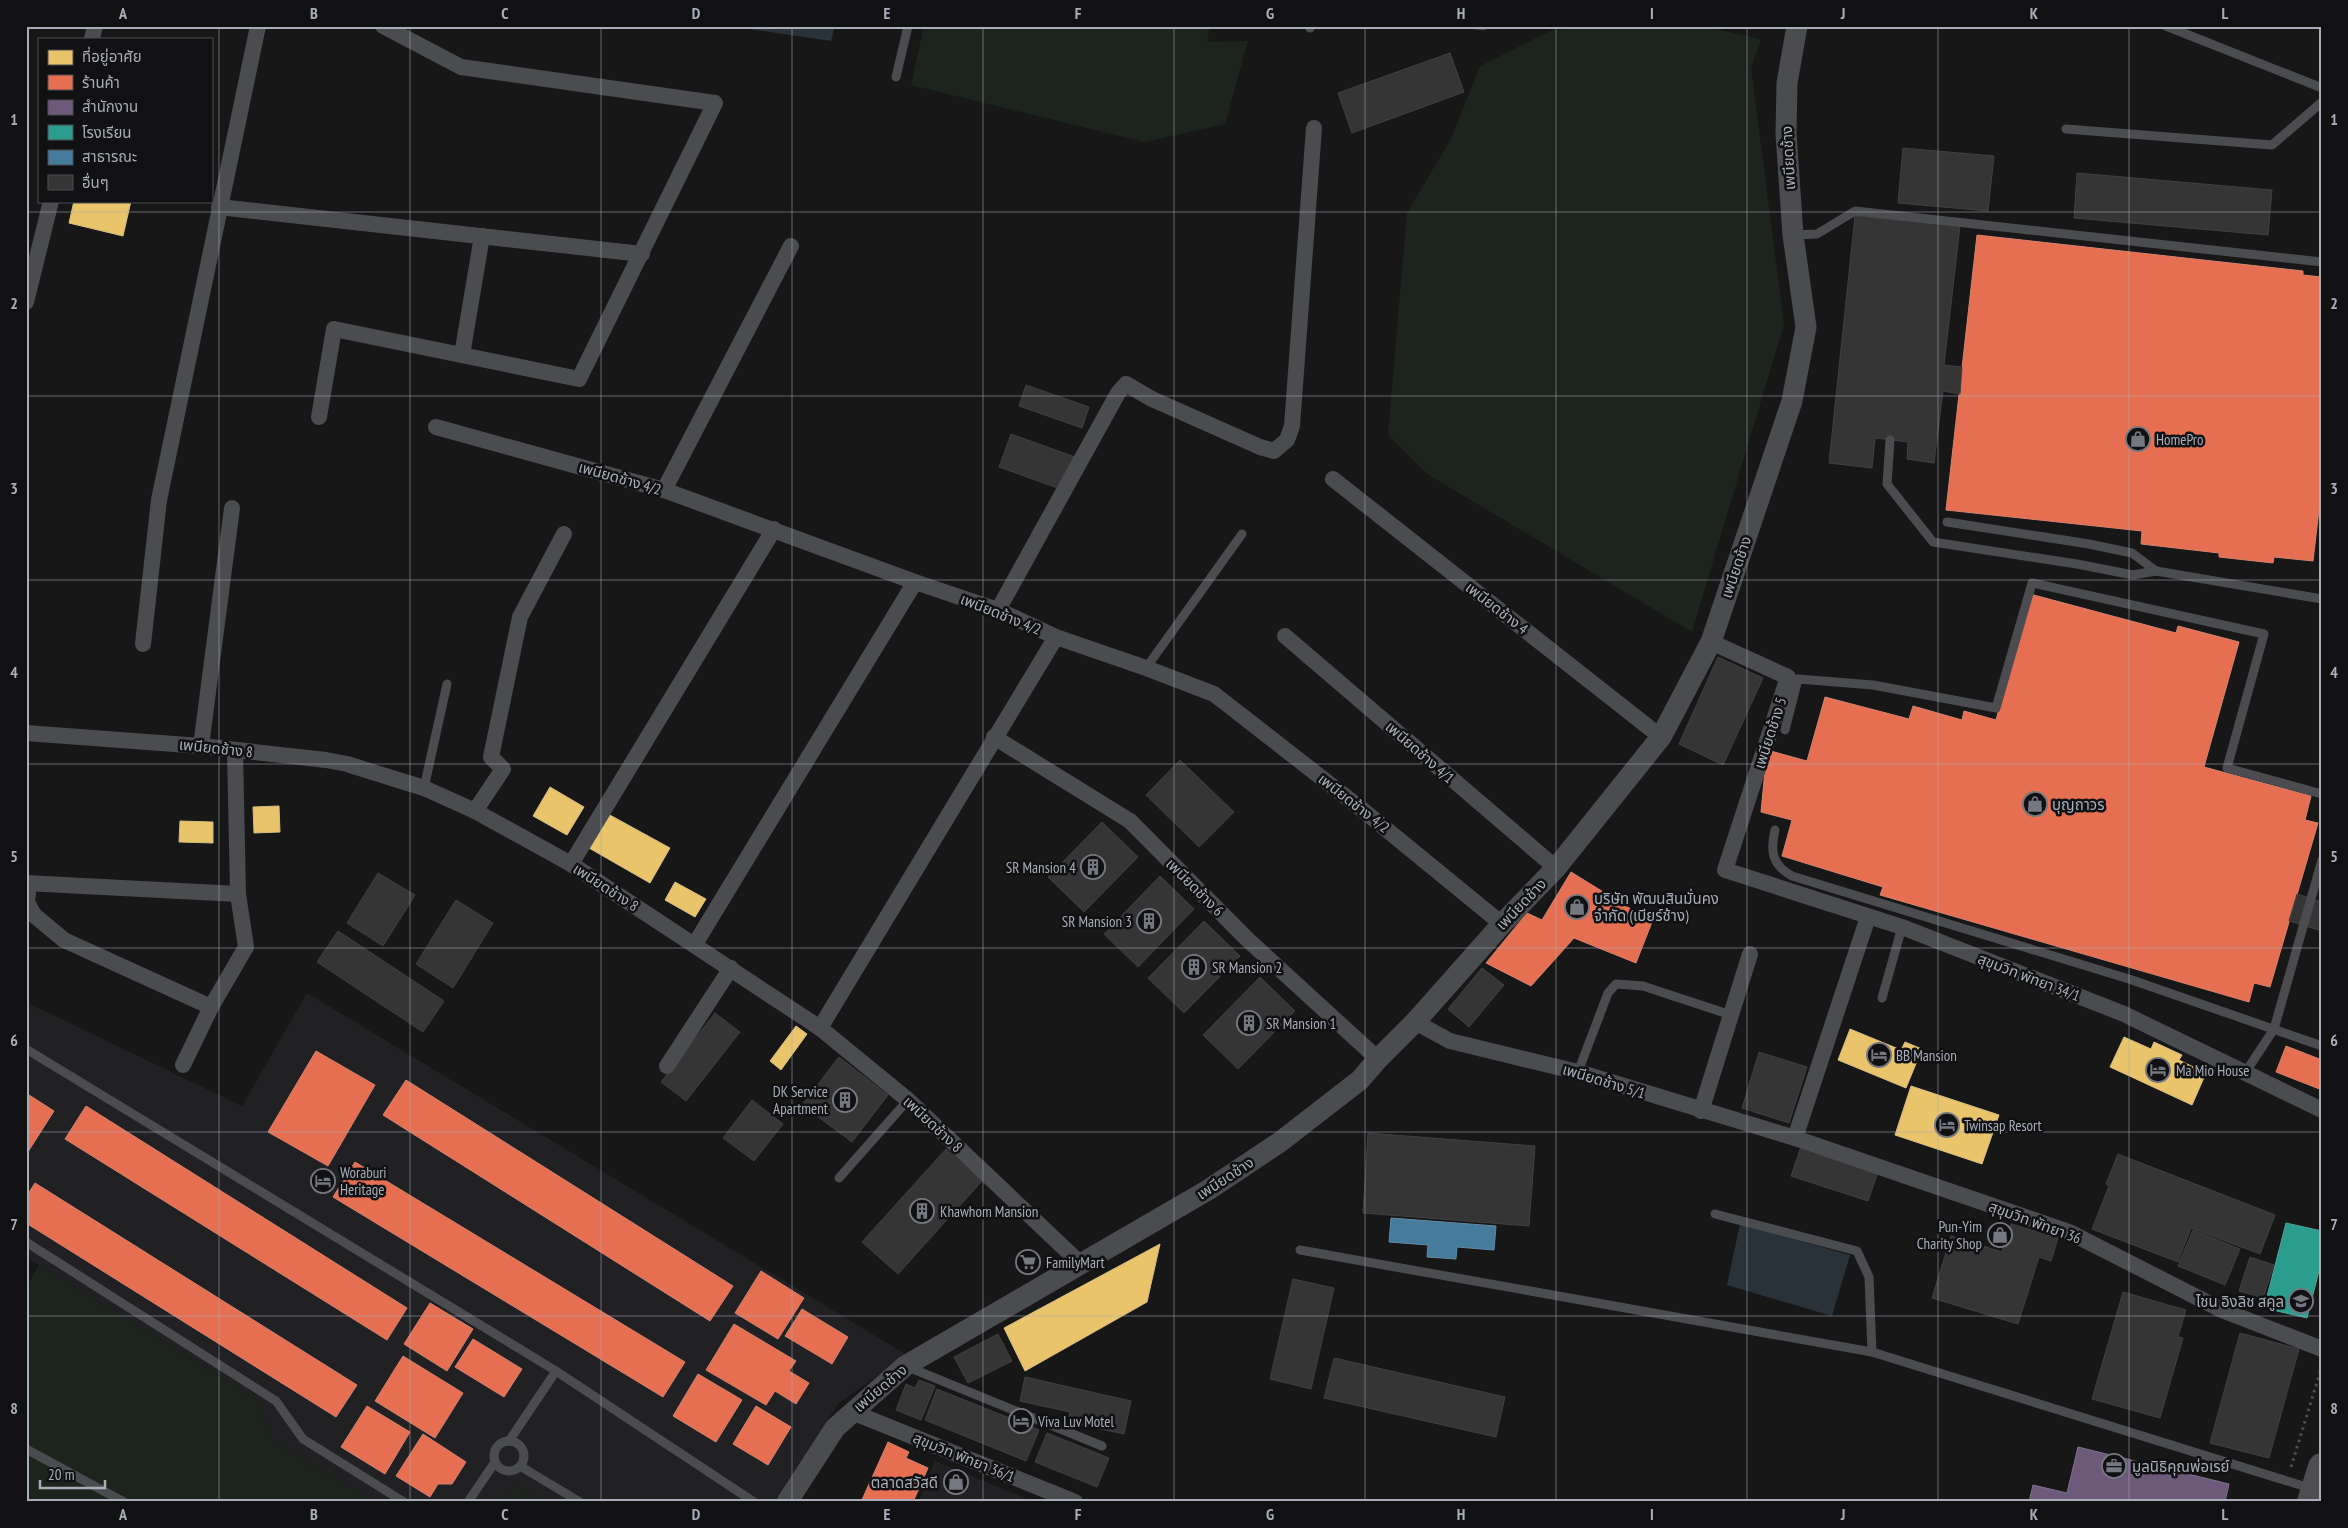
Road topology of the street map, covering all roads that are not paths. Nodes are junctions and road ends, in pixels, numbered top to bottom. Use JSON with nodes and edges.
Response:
{"nodes":[{"id":1,"x":258,"y":26,"type":"edge"},
{"id":2,"x":383,"y":26,"type":"edge"},
{"id":3,"x":908,"y":26,"type":"edge"},
{"id":4,"x":1797,"y":26,"type":"edge"},
{"id":5,"x":2166,"y":26,"type":"edge"},
{"id":6,"x":896,"y":77,"type":"dead end"},
{"id":7,"x":2322,"y":88,"type":"edge"},
{"id":8,"x":2322,"y":102,"type":"edge"},
{"id":9,"x":1314,"y":128,"type":"dead end"},
{"id":10,"x":2066,"y":129,"type":"dead end"},
{"id":11,"x":51,"y":202,"type":"edge"},
{"id":12,"x":219,"y":207,"type":"junction"},
{"id":13,"x":1792,"y":235,"type":"junction"},
{"id":14,"x":482,"y":236,"type":"junction"},
{"id":15,"x":791,"y":246,"type":"dead end"},
{"id":16,"x":642,"y":254,"type":"junction"},
{"id":17,"x":2322,"y":262,"type":"edge"},
{"id":18,"x":26,"y":302,"type":"edge"},
{"id":19,"x":462,"y":356,"type":"junction"},
{"id":20,"x":320,"y":417,"type":"dead end"},
{"id":21,"x":436,"y":427,"type":"dead end"},
{"id":22,"x":1890,"y":440,"type":"dead end"},
{"id":23,"x":1333,"y":479,"type":"dead end"},
{"id":24,"x":664,"y":490,"type":"junction"},
{"id":25,"x":232,"y":508,"type":"dead end"},
{"id":26,"x":1947,"y":522,"type":"dead end"},
{"id":27,"x":774,"y":529,"type":"junction"},
{"id":28,"x":564,"y":534,"type":"dead end"},
{"id":29,"x":1242,"y":534,"type":"dead end"},
{"id":30,"x":2156,"y":571,"type":"junction"},
{"id":31,"x":916,"y":582,"type":"junction"},
{"id":32,"x":2322,"y":599,"type":"edge"},
{"id":33,"x":998,"y":610,"type":"junction"},
{"id":34,"x":1285,"y":636,"type":"dead end"},
{"id":35,"x":1056,"y":637,"type":"junction"},
{"id":36,"x":1711,"y":642,"type":"junction"},
{"id":37,"x":143,"y":644,"type":"dead end"},
{"id":38,"x":1146,"y":668,"type":"junction"},
{"id":39,"x":447,"y":684,"type":"dead end"},
{"id":40,"x":1785,"y":730,"type":"dead end"},
{"id":41,"x":26,"y":733,"type":"edge"},
{"id":42,"x":994,"y":737,"type":"junction"},
{"id":43,"x":1661,"y":737,"type":"junction"},
{"id":44,"x":201,"y":746,"type":"junction"},
{"id":45,"x":234,"y":750,"type":"junction"},
{"id":46,"x":424,"y":788,"type":"junction"},
{"id":47,"x":2322,"y":794,"type":"edge"},
{"id":48,"x":475,"y":810,"type":"junction"},
{"id":49,"x":1775,"y":830,"type":"dead end"},
{"id":50,"x":2322,"y":860,"type":"edge"},
{"id":51,"x":571,"y":864,"type":"junction"},
{"id":52,"x":1556,"y":868,"type":"junction"},
{"id":53,"x":1725,"y":870,"type":"joint"},
{"id":54,"x":27,"y":884,"type":"edge"},
{"id":55,"x":238,"y":894,"type":"junction"},
{"id":56,"x":1868,"y":917,"type":"junction"},
{"id":57,"x":1502,"y":924,"type":"junction"},
{"id":58,"x":1902,"y":927,"type":"junction"},
{"id":59,"x":695,"y":944,"type":"junction"},
{"id":60,"x":1750,"y":954,"type":"dead end"},
{"id":61,"x":730,"y":968,"type":"junction"},
{"id":62,"x":1882,"y":998,"type":"dead end"},
{"id":63,"x":211,"y":1007,"type":"junction"},
{"id":64,"x":1731,"y":1015,"type":"junction"},
{"id":65,"x":1415,"y":1022,"type":"junction"},
{"id":66,"x":820,"y":1028,"type":"junction"},
{"id":67,"x":2274,"y":1029,"type":"junction"},
{"id":68,"x":2322,"y":1046,"type":"edge"},
{"id":69,"x":26,"y":1049,"type":"edge"},
{"id":70,"x":1378,"y":1059,"type":"junction"},
{"id":71,"x":183,"y":1065,"type":"dead end"},
{"id":72,"x":667,"y":1066,"type":"dead end"},
{"id":73,"x":1578,"y":1072,"type":"junction"},
{"id":74,"x":2245,"y":1073,"type":"junction"},
{"id":75,"x":908,"y":1100,"type":"junction"},
{"id":76,"x":2322,"y":1110,"type":"edge"},
{"id":77,"x":1701,"y":1111,"type":"junction"},
{"id":78,"x":1795,"y":1138,"type":"junction"},
{"id":79,"x":839,"y":1178,"type":"dead end"},
{"id":80,"x":1715,"y":1214,"type":"dead end"},
{"id":81,"x":26,"y":1242,"type":"edge"},
{"id":82,"x":1300,"y":1250,"type":"dead end"},
{"id":83,"x":1082,"y":1265,"type":"junction"},
{"id":84,"x":2322,"y":1349,"type":"edge"},
{"id":85,"x":1872,"y":1352,"type":"junction"},
{"id":86,"x":905,"y":1366,"type":"junction"},
{"id":87,"x":556,"y":1372,"type":"junction"},
{"id":88,"x":852,"y":1412,"type":"junction"},
{"id":89,"x":509,"y":1441,"type":"junction"},
{"id":90,"x":1102,"y":1446,"type":"dead end"},
{"id":91,"x":26,"y":1449,"type":"edge"},
{"id":92,"x":495,"y":1462,"type":"junction"},
{"id":93,"x":520,"y":1466,"type":"junction"},
{"id":94,"x":2316,"y":1486,"type":"edge"},
{"id":95,"x":124,"y":1502,"type":"edge"},
{"id":96,"x":404,"y":1502,"type":"edge"},
{"id":97,"x":468,"y":1502,"type":"edge"},
{"id":98,"x":580,"y":1502,"type":"edge"},
{"id":99,"x":754,"y":1502,"type":"edge"},
{"id":100,"x":787,"y":1502,"type":"edge"},
{"id":101,"x":1075,"y":1502,"type":"edge"}],
"edges":[{"from":1,"to":12,"type":"street"},
{"from":2,"to":16,"type":"street"},
{"from":3,"to":6,"type":"lane"},
{"from":4,"to":13,"type":"street","name":"เพนียดช้าง"},
{"from":5,"to":7,"type":"lane"},
{"from":8,"to":10,"type":"lane"},
{"from":9,"to":33,"type":"street"},
{"from":11,"to":18,"type":"street"},
{"from":12,"to":14,"type":"street"},
{"from":12,"to":37,"type":"street"},
{"from":13,"to":17,"type":"lane"},
{"from":13,"to":36,"type":"street","name":"เพนียดช้าง"},
{"from":14,"to":16,"type":"street"},
{"from":14,"to":19,"type":"street"},
{"from":15,"to":24,"type":"street"},
{"from":16,"to":19,"type":"street"},
{"from":19,"to":20,"type":"street"},
{"from":21,"to":24,"type":"street","name":"เพนียดช้าง 4/2"},
{"from":22,"to":30,"type":"lane"},
{"from":23,"to":43,"type":"street","name":"เพนียดช้าง 4"},
{"from":24,"to":27,"type":"street","name":"เพนียดช้าง 4/2"},
{"from":25,"to":44,"type":"street"},
{"from":26,"to":30,"type":"lane"},
{"from":27,"to":31,"type":"street","name":"เพนียดช้าง 4/2"},
{"from":27,"to":51,"type":"street"},
{"from":28,"to":48,"type":"street"},
{"from":29,"to":38,"type":"lane"},
{"from":30,"to":32,"type":"lane"},
{"from":31,"to":33,"type":"street","name":"เพนียดช้าง 4/2"},
{"from":31,"to":59,"type":"street"},
{"from":33,"to":35,"type":"street","name":"เพนียดช้าง 4/2"},
{"from":34,"to":52,"type":"street","name":"เพนียดช้าง 4/1"},
{"from":35,"to":38,"type":"street","name":"เพนียดช้าง 4/2"},
{"from":35,"to":42,"type":"street"},
{"from":36,"to":43,"type":"street","name":"เพนียดช้าง"},
{"from":36,"to":53,"type":"street","name":"เพนียดช้าง 5"},
{"from":38,"to":57,"type":"street","name":"เพนียดช้าง 4/2"},
{"from":39,"to":46,"type":"lane"},
{"from":40,"to":47,"type":"lane"},
{"from":41,"to":44,"type":"street","name":"เพนียดช้าง 8"},
{"from":42,"to":66,"type":"street"},
{"from":42,"to":70,"type":"street","name":"เพนียดช้าง 6"},
{"from":43,"to":52,"type":"street","name":"เพนียดช้าง"},
{"from":44,"to":45,"type":"street","name":"เพนียดช้าง 8"},
{"from":45,"to":46,"type":"street","name":"เพนียดช้าง 8"},
{"from":45,"to":55,"type":"street"},
{"from":46,"to":48,"type":"street","name":"เพนียดช้าง 8"},
{"from":48,"to":51,"type":"street","name":"เพนียดช้าง 8"},
{"from":49,"to":67,"type":"lane"},
{"from":50,"to":67,"type":"lane"},
{"from":51,"to":59,"type":"street","name":"เพนียดช้าง 8"},
{"from":52,"to":57,"type":"street","name":"เพนียดช้าง"},
{"from":53,"to":56,"type":"street","name":"สุขุมวิท พัทยา 34/1"},
{"from":54,"to":55,"type":"street"},
{"from":54,"to":63,"type":"street"},
{"from":55,"to":63,"type":"street"},
{"from":56,"to":58,"type":"street","name":"สุขุมวิท พัทยา 34/1"},
{"from":56,"to":78,"type":"street"},
{"from":57,"to":65,"type":"street","name":"เพนียดช้าง"},
{"from":58,"to":62,"type":"lane"},
{"from":58,"to":74,"type":"street","name":"สุขุมวิท พัทยา 34/1"},
{"from":59,"to":61,"type":"street","name":"เพนียดช้าง 8"},
{"from":60,"to":64,"type":"street"},
{"from":61,"to":66,"type":"street","name":"เพนียดช้าง 8"},
{"from":61,"to":72,"type":"street"},
{"from":63,"to":71,"type":"street"},
{"from":64,"to":73,"type":"lane"},
{"from":64,"to":77,"type":"street"},
{"from":65,"to":70,"type":"street","name":"เพนียดช้าง"},
{"from":65,"to":73,"type":"street","name":"เพนียดช้าง 5/1"},
{"from":66,"to":75,"type":"street","name":"เพนียดช้าง 8"},
{"from":67,"to":68,"type":"lane"},
{"from":67,"to":74,"type":"lane"},
{"from":69,"to":87,"type":"lane"},
{"from":70,"to":83,"type":"street","name":"เพนียดช้าง"},
{"from":73,"to":77,"type":"street","name":"เพนียดช้าง 5/1"},
{"from":74,"to":76,"type":"street","name":"สุขุมวิท พัทยา 34/1"},
{"from":75,"to":79,"type":"lane"},
{"from":75,"to":83,"type":"street","name":"เพนียดช้าง 8"},
{"from":77,"to":78,"type":"street","name":"เพนียดช้าง 5/1"},
{"from":78,"to":84,"type":"street","name":"สุขุมวิท พัทยา 36"},
{"from":80,"to":85,"type":"lane"},
{"from":81,"to":96,"type":"lane"},
{"from":82,"to":85,"type":"lane"},
{"from":83,"to":86,"type":"street","name":"เพนียดช้าง"},
{"from":85,"to":94,"type":"lane"},
{"from":86,"to":88,"type":"street","name":"เพนียดช้าง"},
{"from":86,"to":90,"type":"lane"},
{"from":87,"to":89,"type":"lane"},
{"from":87,"to":99,"type":"lane"},
{"from":88,"to":100,"type":"street","name":"เพนียดช้าง"},
{"from":88,"to":101,"type":"street","name":"สุขุมวิท พัทยา 36/1"},
{"from":89,"to":92,"type":"lane"},
{"from":89,"to":93,"type":"lane"},
{"from":91,"to":95,"type":"lane"},
{"from":92,"to":93,"type":"lane"},
{"from":92,"to":97,"type":"lane"},
{"from":93,"to":98,"type":"lane"}]}
